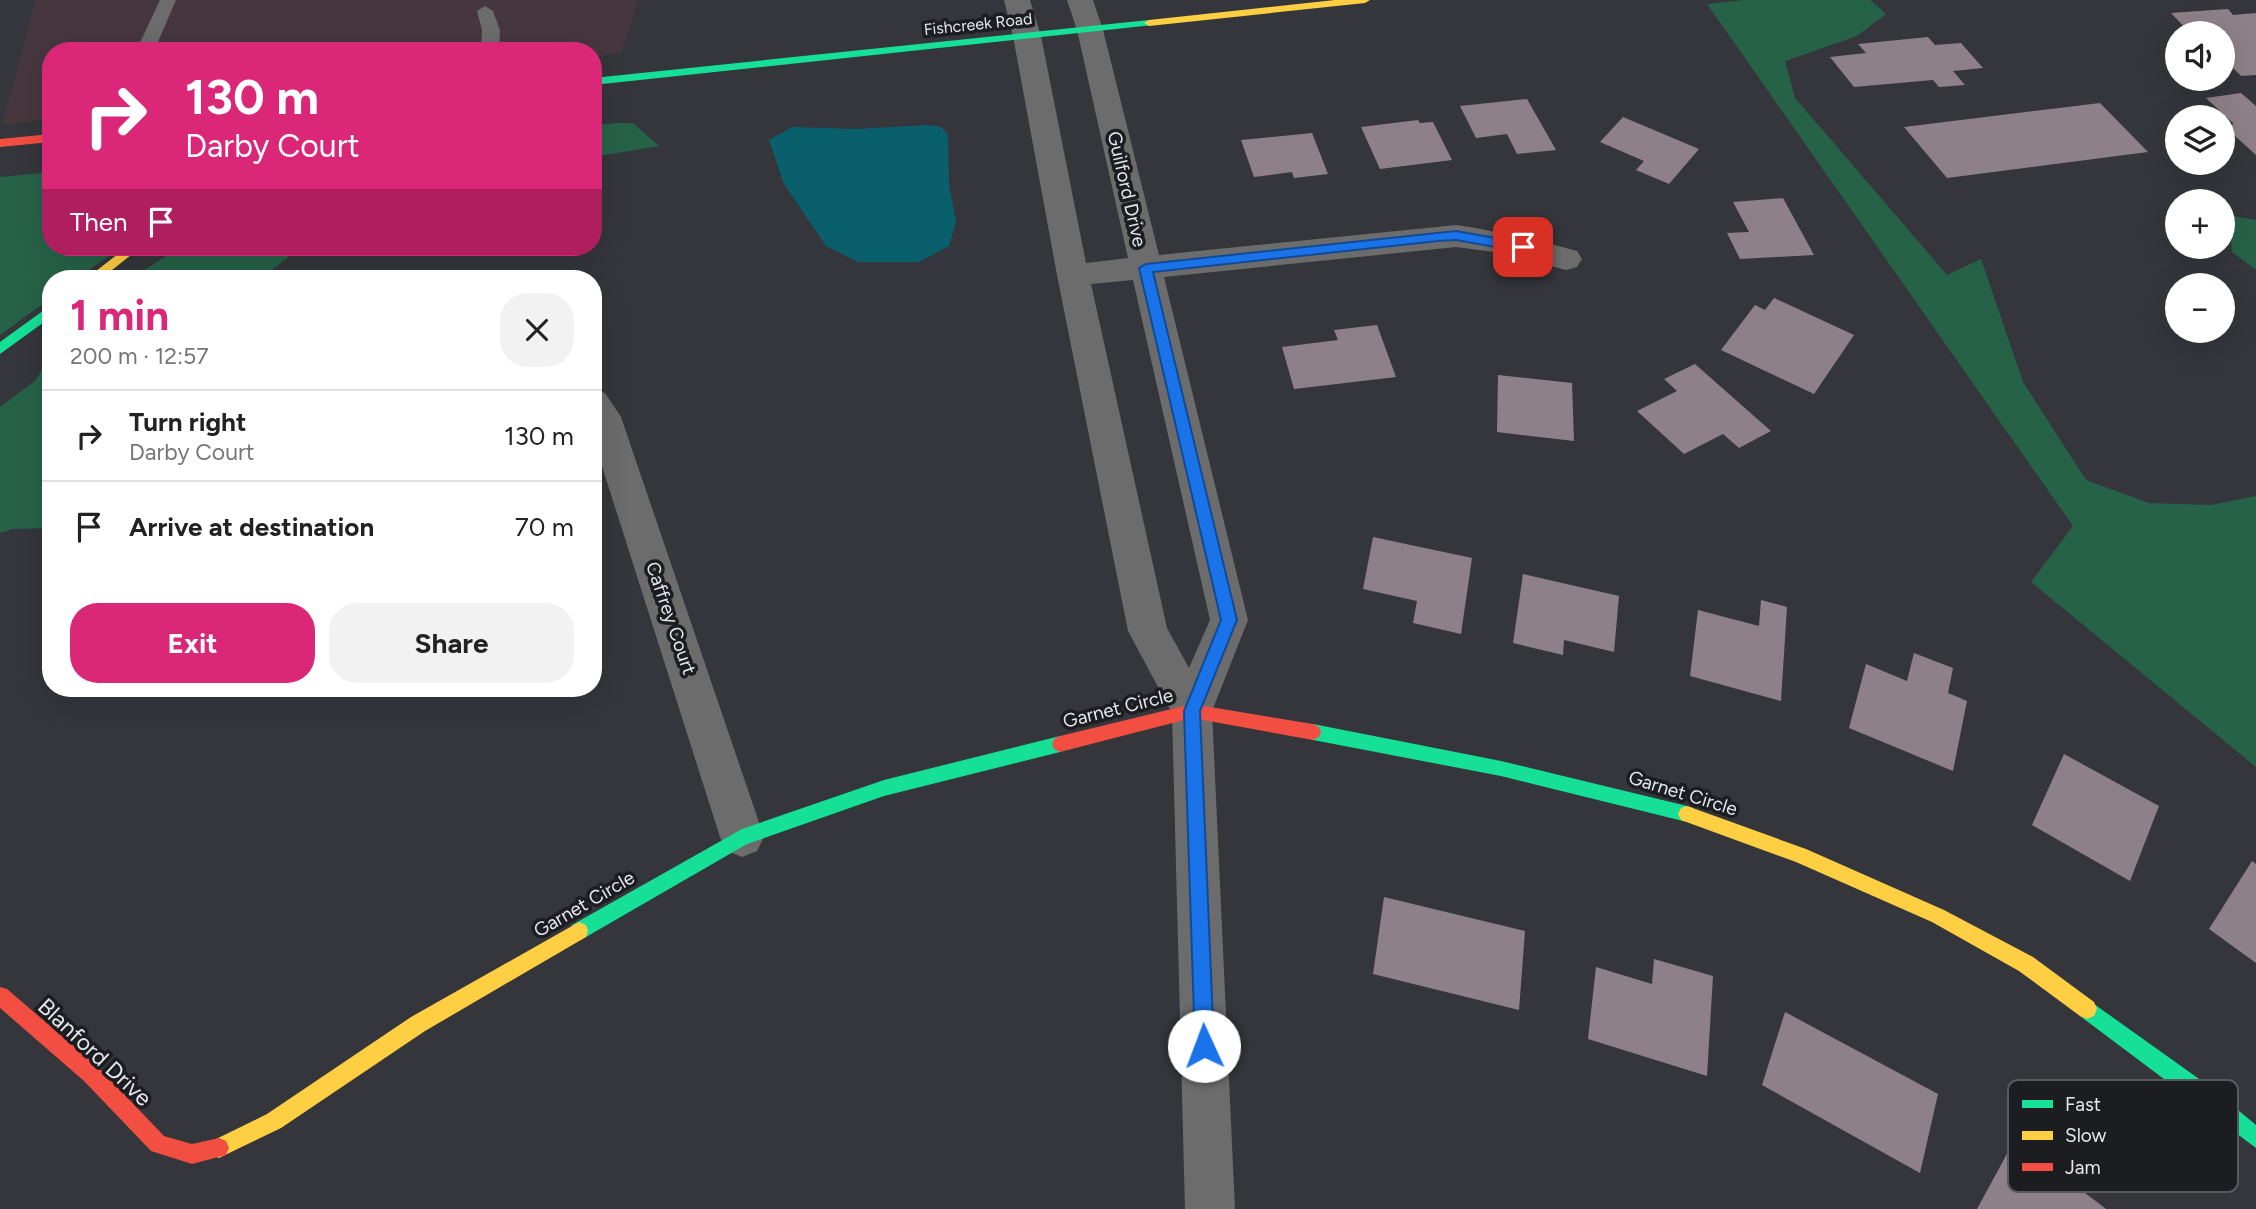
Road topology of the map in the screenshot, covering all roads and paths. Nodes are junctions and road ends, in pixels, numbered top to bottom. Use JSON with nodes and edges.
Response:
{"nodes":[{"id":1,"x":168,"y":0,"type":"edge"},
{"id":2,"x":1017,"y":0,"type":"edge"},
{"id":3,"x":1366,"y":0,"type":"edge"},
{"id":4,"x":485,"y":11,"type":"dead end"},
{"id":5,"x":1085,"y":15,"type":"edge"},
{"id":6,"x":1027,"y":36,"type":"junction"},
{"id":7,"x":149,"y":42,"type":"edge"},
{"id":8,"x":490,"y":42,"type":"edge"},
{"id":9,"x":602,"y":81,"type":"edge"},
{"id":10,"x":42,"y":139,"type":"edge"},
{"id":11,"x":0,"y":143,"type":"edge"},
{"id":12,"x":123,"y":256,"type":"edge"},
{"id":13,"x":1566,"y":259,"type":"dead end"},
{"id":14,"x":1146,"y":268,"type":"junction"},
{"id":15,"x":104,"y":270,"type":"edge"},
{"id":16,"x":1073,"y":275,"type":"junction"},
{"id":17,"x":42,"y":317,"type":"edge"},
{"id":18,"x":0,"y":349,"type":"edge"},
{"id":19,"x":602,"y":414,"type":"edge"},
{"id":20,"x":1192,"y":711,"type":"junction"},
{"id":21,"x":743,"y":837,"type":"junction"},
{"id":22,"x":0,"y":996,"type":"edge"},
{"id":23,"x":2184,"y":1080,"type":"edge"},
{"id":24,"x":2238,"y":1123,"type":"edge"},
{"id":25,"x":2256,"y":1138,"type":"edge"},
{"id":26,"x":158,"y":1144,"type":"joint"},
{"id":27,"x":1210,"y":1209,"type":"edge"}],
"edges":[{"from":1,"to":7,"type":"lane"},
{"from":2,"to":6,"type":"street","name":"Guilford Drive"},
{"from":3,"to":5,"type":"street","name":"Fishcreek Road"},
{"from":4,"to":8,"type":"lane"},
{"from":5,"to":6,"type":"street","name":"Fishcreek Road"},
{"from":5,"to":14,"type":"street","name":"Guilford Drive"},
{"from":6,"to":9,"type":"street","name":"Fishcreek Road"},
{"from":6,"to":16,"type":"street","name":"Guilford Drive"},
{"from":10,"to":11,"type":"street"},
{"from":12,"to":15,"type":"street"},
{"from":13,"to":14,"type":"street"},
{"from":14,"to":16,"type":"street"},
{"from":14,"to":20,"type":"street","name":"Guilford Drive"},
{"from":16,"to":20,"type":"street","name":"Guilford Drive"},
{"from":17,"to":18,"type":"street"},
{"from":19,"to":21,"type":"street","name":"Caffrey Court"},
{"from":20,"to":21,"type":"street","name":"Garnet Circle"},
{"from":20,"to":23,"type":"street","name":"Garnet Circle"},
{"from":20,"to":27,"type":"street","name":"Guilford Drive"},
{"from":21,"to":26,"type":"street","name":"Garnet Circle"},
{"from":22,"to":26,"type":"street","name":"Blanford Drive"},
{"from":24,"to":25,"type":"street","name":"Garnet Circle"}]}
